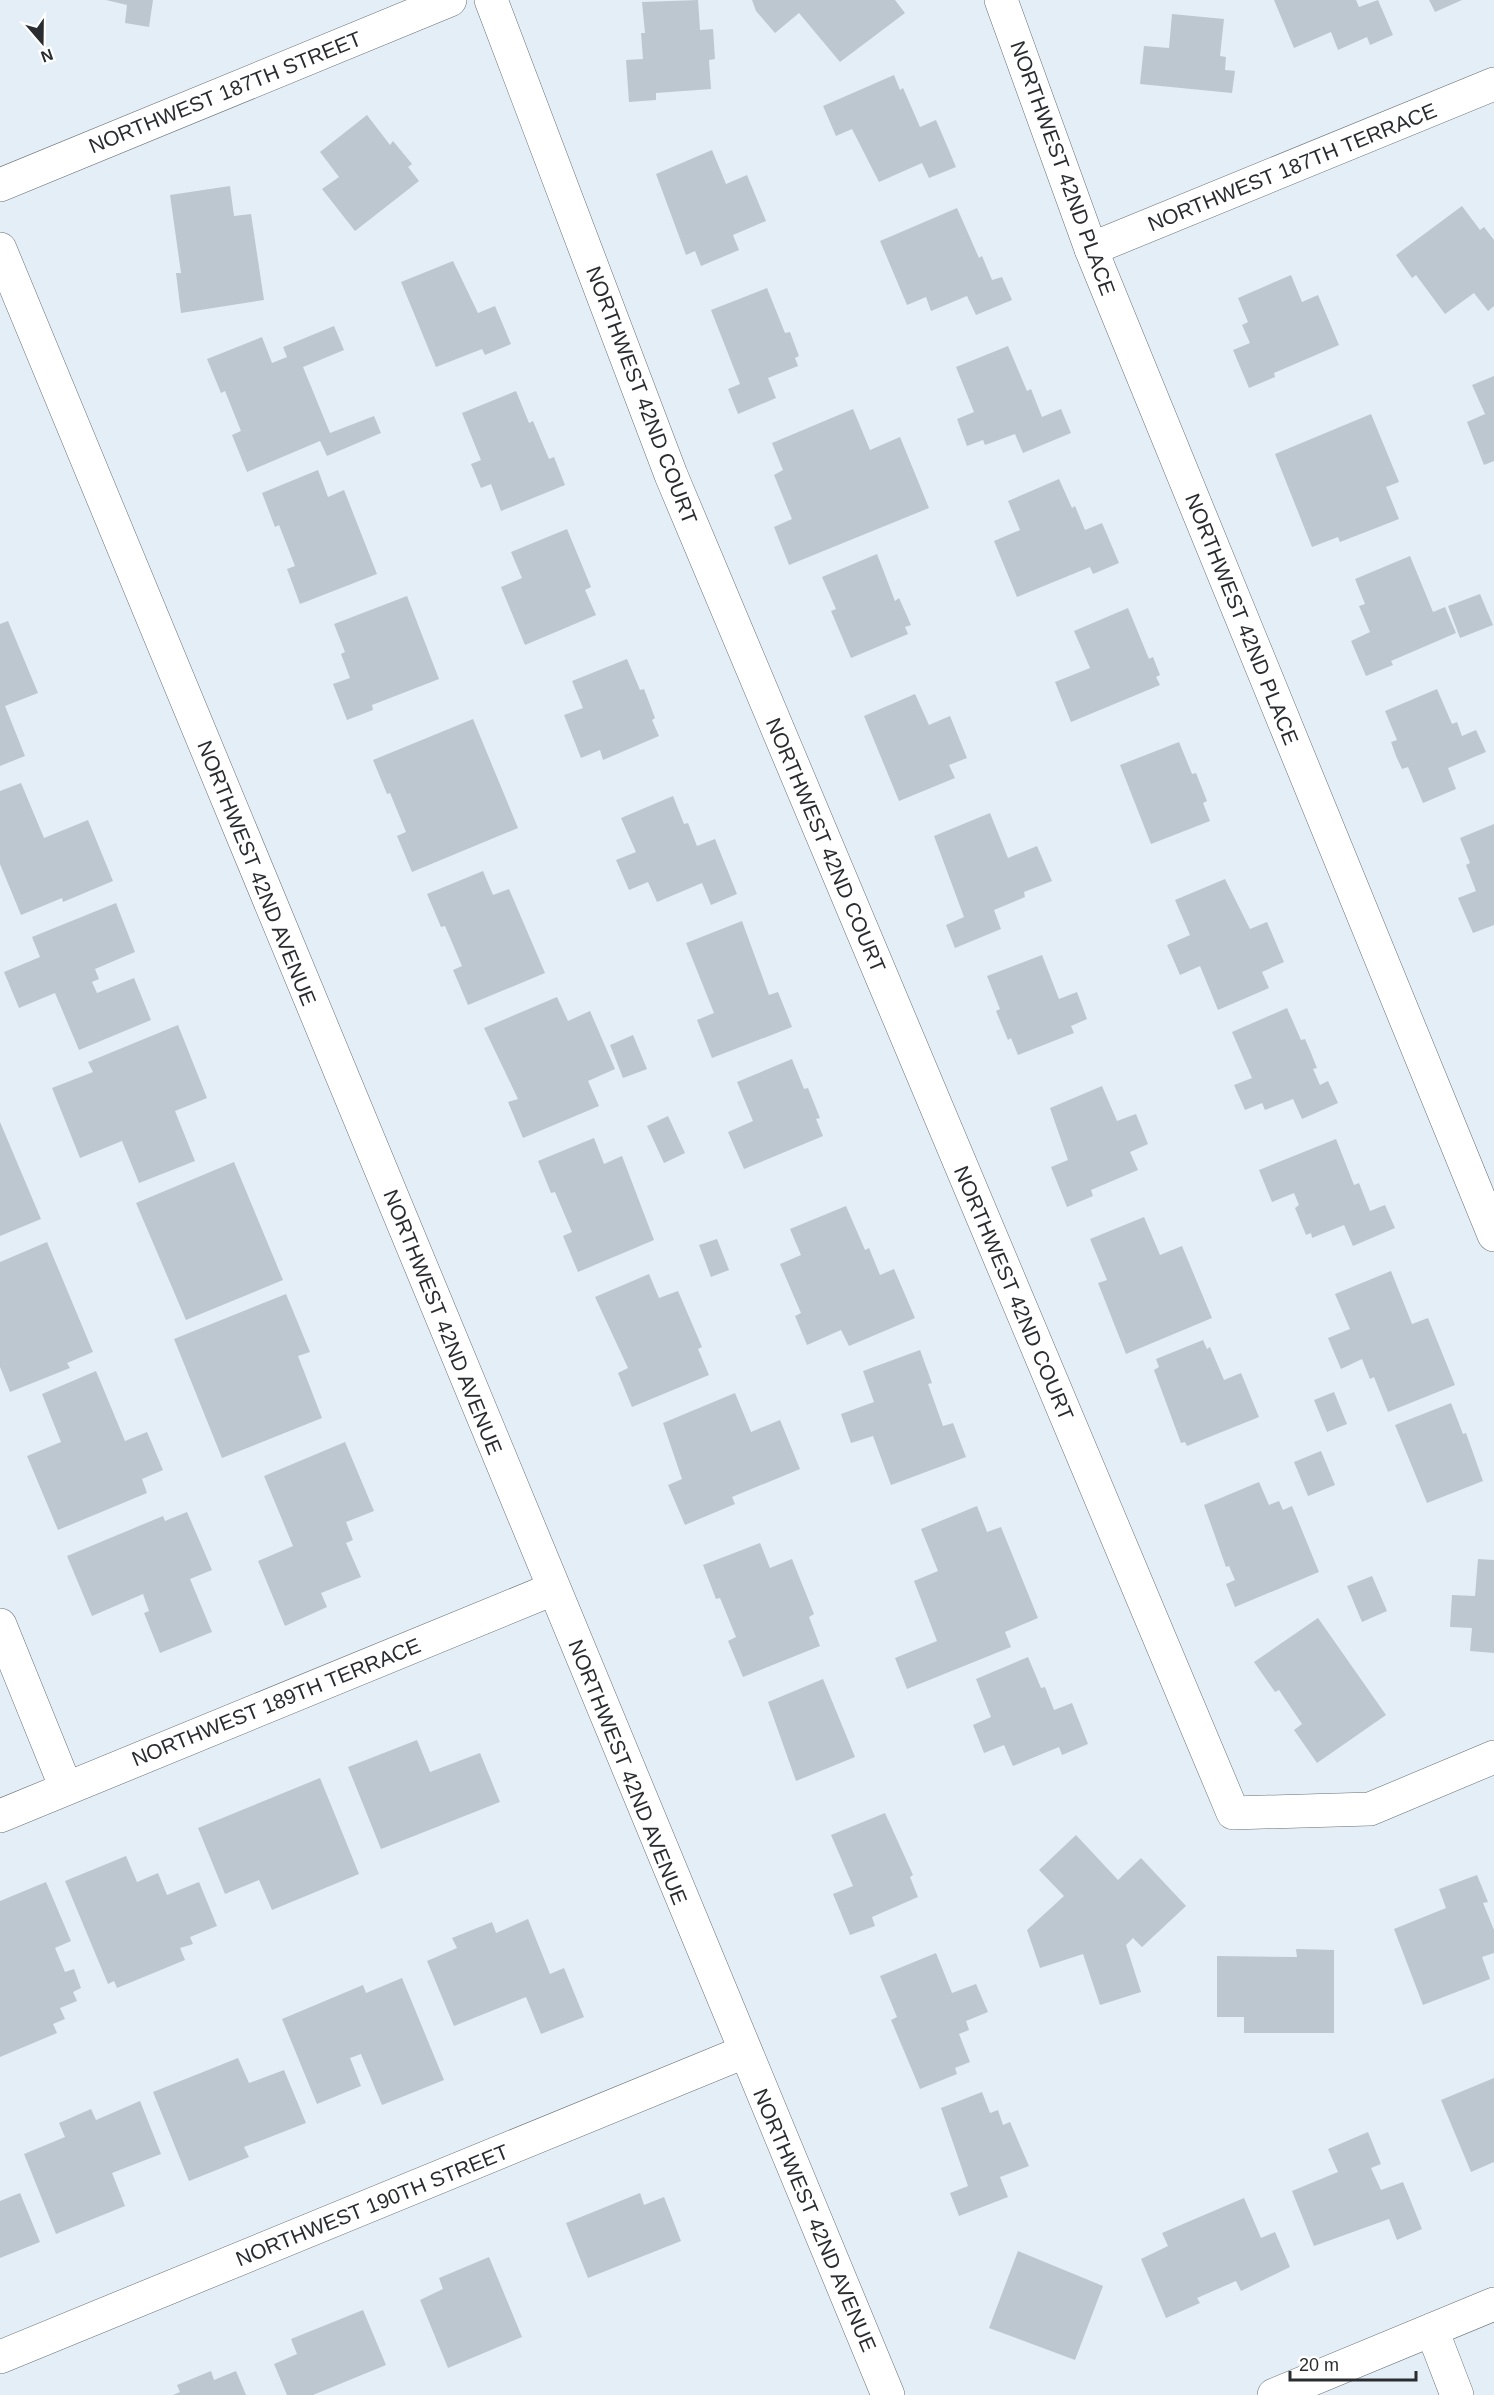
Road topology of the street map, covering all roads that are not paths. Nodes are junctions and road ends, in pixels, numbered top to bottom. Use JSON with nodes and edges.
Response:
{"nodes":[{"id":1,"x":450,"y":0,"type":"edge"},
{"id":2,"x":491,"y":0,"type":"edge"},
{"id":3,"x":1001,"y":0,"type":"edge"},
{"id":4,"x":1494,"y":84,"type":"edge"},
{"id":5,"x":0,"y":185,"type":"edge"},
{"id":6,"x":0,"y":249,"type":"edge"},
{"id":7,"x":1091,"y":249,"type":"junction"},
{"id":8,"x":1494,"y":1235,"type":"edge"},
{"id":9,"x":553,"y":1589,"type":"junction"},
{"id":10,"x":0,"y":1625,"type":"edge"},
{"id":11,"x":1494,"y":1758,"type":"edge"},
{"id":12,"x":66,"y":1788,"type":"junction"},
{"id":13,"x":0,"y":1815,"type":"edge"},
{"id":14,"x":744,"y":2052,"type":"junction"},
{"id":15,"x":1494,"y":2304,"type":"edge"},
{"id":16,"x":1432,"y":2330,"type":"junction"},
{"id":17,"x":0,"y":2357,"type":"edge"},
{"id":18,"x":888,"y":2395,"type":"edge"},
{"id":19,"x":1274,"y":2395,"type":"edge"},
{"id":20,"x":1457,"y":2395,"type":"edge"}],
"edges":[{"from":1,"to":5,"type":"street","name":"NORTHWEST 187TH STREET"},
{"from":2,"to":11,"type":"street","name":"NORTHWEST 42ND COURT"},
{"from":3,"to":7,"type":"street","name":"NORTHWEST 42ND PLACE"},
{"from":4,"to":7,"type":"street","name":"NORTHWEST 187TH TERRACE"},
{"from":6,"to":9,"type":"street","name":"NORTHWEST 42ND AVENUE"},
{"from":7,"to":8,"type":"street","name":"NORTHWEST 42ND PLACE"},
{"from":9,"to":12,"type":"street","name":"NORTHWEST 189TH TERRACE"},
{"from":9,"to":14,"type":"street","name":"NORTHWEST 42ND AVENUE"},
{"from":10,"to":12,"type":"street"},
{"from":12,"to":13,"type":"street","name":"NORTHWEST 189TH TERRACE"},
{"from":14,"to":17,"type":"street","name":"NORTHWEST 190TH STREET"},
{"from":14,"to":18,"type":"street","name":"NORTHWEST 42ND AVENUE"},
{"from":15,"to":16,"type":"street"},
{"from":16,"to":19,"type":"street"},
{"from":16,"to":20,"type":"street"}]}
